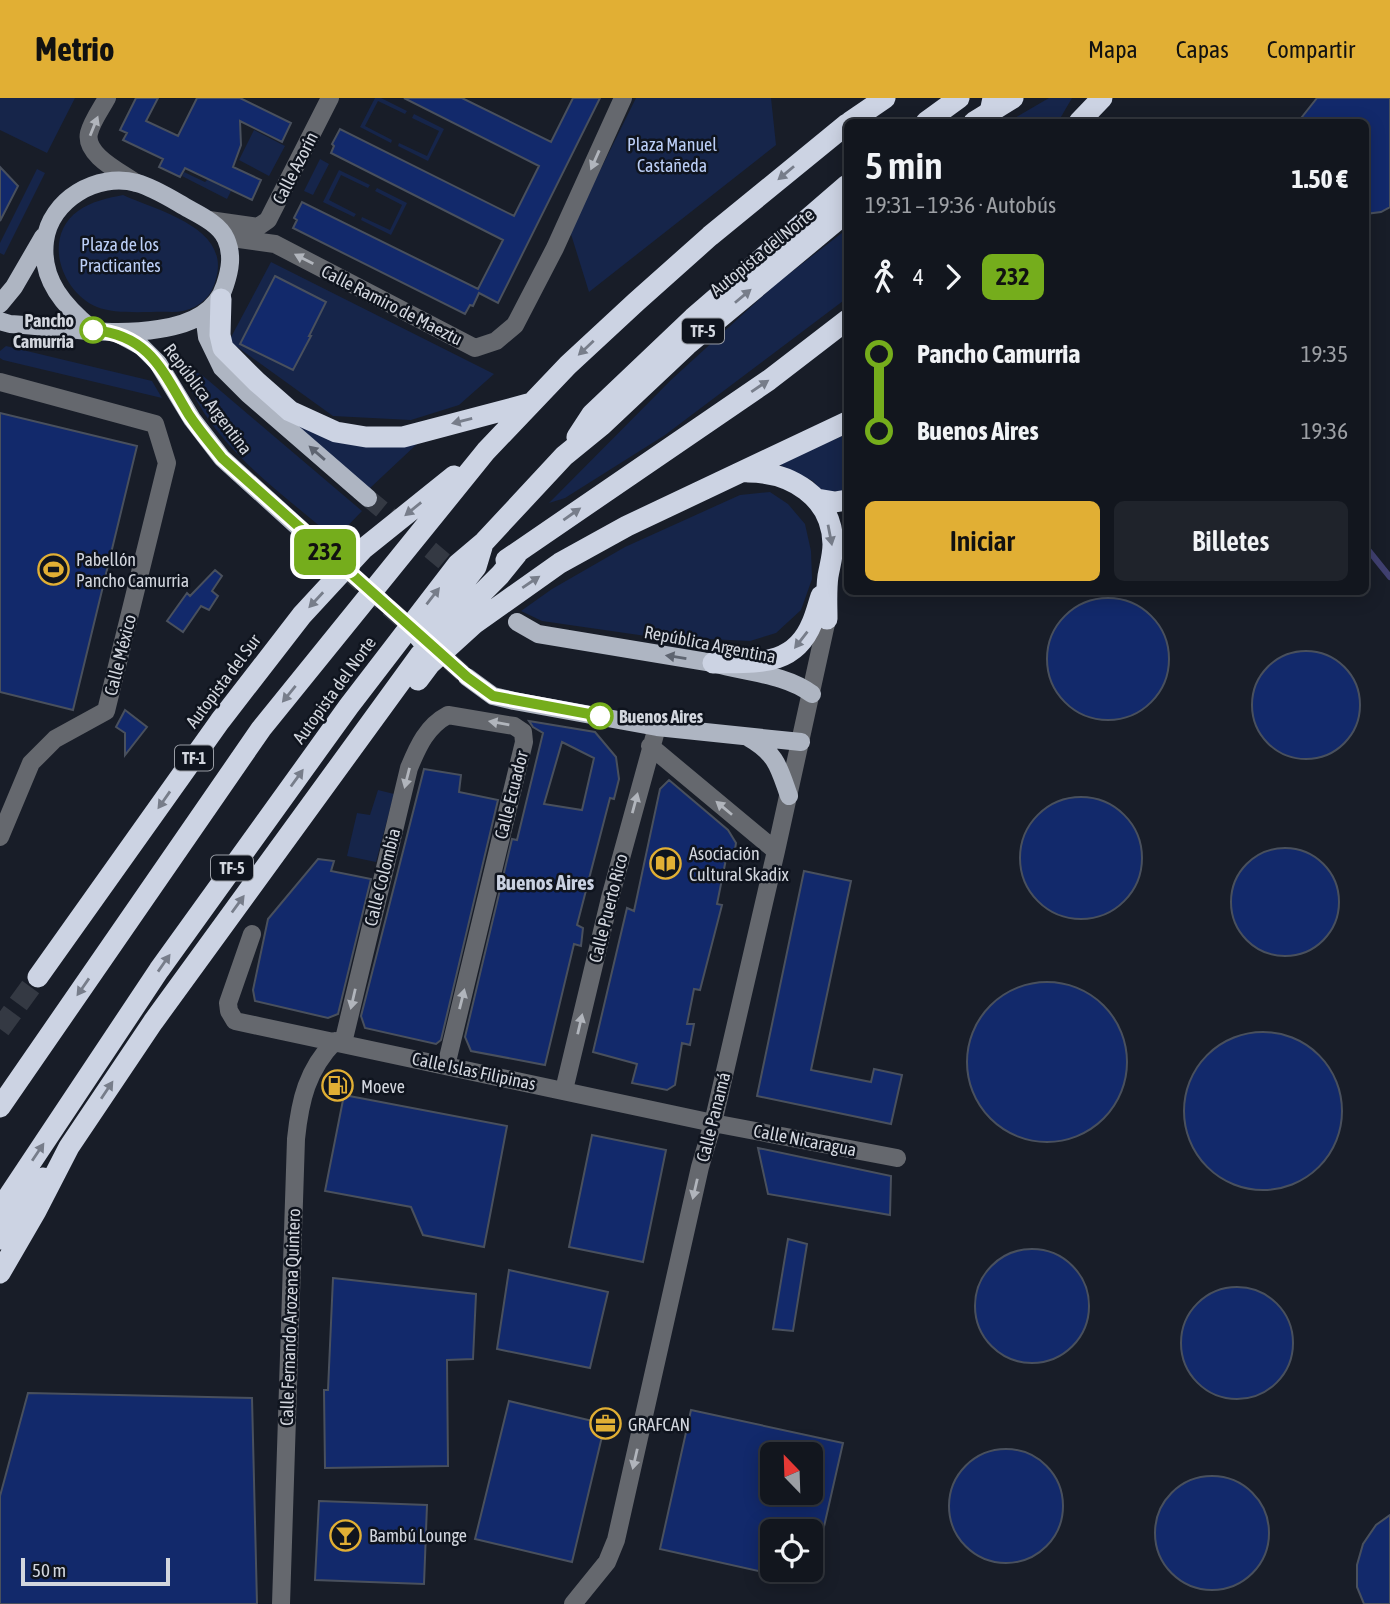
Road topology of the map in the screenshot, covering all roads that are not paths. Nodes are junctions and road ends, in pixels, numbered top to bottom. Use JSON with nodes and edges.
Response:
{"nodes":[{"id":1,"x":107,"y":98,"type":"edge"},
{"id":2,"x":330,"y":98,"type":"edge"},
{"id":3,"x":623,"y":98,"type":"edge"},
{"id":4,"x":863,"y":98,"type":"edge"},
{"id":5,"x":884,"y":98,"type":"edge"},
{"id":6,"x":959,"y":98,"type":"edge"},
{"id":7,"x":993,"y":98,"type":"edge"},
{"id":8,"x":1013,"y":98,"type":"edge"},
{"id":9,"x":1102,"y":98,"type":"edge"},
{"id":10,"x":850,"y":119,"type":"edge"},
{"id":11,"x":855,"y":119,"type":"edge"},
{"id":12,"x":930,"y":119,"type":"edge"},
{"id":13,"x":979,"y":119,"type":"edge"},
{"id":14,"x":989,"y":119,"type":"edge"},
{"id":15,"x":1082,"y":119,"type":"edge"},
{"id":16,"x":844,"y":127,"type":"edge"},
{"id":17,"x":136,"y":183,"type":"junction"},
{"id":18,"x":844,"y":188,"type":"edge"},
{"id":19,"x":844,"y":214,"type":"edge"},
{"id":20,"x":209,"y":220,"type":"junction"},
{"id":21,"x":46,"y":231,"type":"junction"},
{"id":22,"x":225,"y":237,"type":"junction"},
{"id":23,"x":221,"y":299,"type":"junction"},
{"id":24,"x":0,"y":304,"type":"edge"},
{"id":25,"x":204,"y":314,"type":"junction"},
{"id":26,"x":0,"y":321,"type":"edge"},
{"id":27,"x":844,"y":322,"type":"edge"},
{"id":28,"x":93,"y":330,"type":"junction"},
{"id":29,"x":114,"y":332,"type":"junction"},
{"id":30,"x":0,"y":382,"type":"edge"},
{"id":31,"x":528,"y":404,"type":"junction"},
{"id":32,"x":844,"y":423,"type":"edge"},
{"id":33,"x":486,"y":450,"type":"junction"},
{"id":34,"x":564,"y":456,"type":"junction"},
{"id":35,"x":746,"y":472,"type":"junction"},
{"id":36,"x":369,"y":498,"type":"tunnel mouth"},
{"id":37,"x":817,"y":499,"type":"junction"},
{"id":38,"x":844,"y":500,"type":"edge"},
{"id":39,"x":484,"y":542,"type":"junction"},
{"id":40,"x":328,"y":554,"type":"tunnel mouth"},
{"id":41,"x":517,"y":554,"type":"junction"},
{"id":42,"x":844,"y":563,"type":"edge"},
{"id":43,"x":828,"y":578,"type":"junction"},
{"id":44,"x":437,"y":617,"type":"junction"},
{"id":45,"x":827,"y":619,"type":"junction"},
{"id":46,"x":517,"y":621,"type":"dead end"},
{"id":47,"x":713,"y":663,"type":"junction"},
{"id":48,"x":467,"y":677,"type":"tunnel mouth"},
{"id":49,"x":812,"y":694,"type":"junction"},
{"id":50,"x":439,"y":719,"type":"joint"},
{"id":51,"x":657,"y":727,"type":"junction"},
{"id":52,"x":746,"y":736,"type":"junction"},
{"id":53,"x":801,"y":742,"type":"junction"},
{"id":54,"x":354,"y":743,"type":"junction"},
{"id":55,"x":650,"y":746,"type":"junction"},
{"id":56,"x":789,"y":796,"type":"junction"},
{"id":57,"x":0,"y":837,"type":"edge"},
{"id":58,"x":776,"y":851,"type":"junction"},
{"id":59,"x":252,"y":934,"type":"dead end"},
{"id":60,"x":38,"y":977,"type":"tunnel mouth"},
{"id":61,"x":339,"y":1042,"type":"junction"},
{"id":62,"x":446,"y":1066,"type":"junction"},
{"id":63,"x":564,"y":1090,"type":"junction"},
{"id":64,"x":3,"y":1101,"type":"edge"},
{"id":65,"x":713,"y":1123,"type":"junction"},
{"id":66,"x":69,"y":1147,"type":"junction"},
{"id":67,"x":897,"y":1158,"type":"dead end"},
{"id":68,"x":0,"y":1209,"type":"edge"},
{"id":69,"x":0,"y":1239,"type":"edge"},
{"id":70,"x":0,"y":1273,"type":"edge"},
{"id":71,"x":281,"y":1604,"type":"edge"},
{"id":72,"x":573,"y":1604,"type":"edge"}],
"edges":[{"from":17,"to":1,"type":"street","one_way":true},
{"from":2,"to":20,"type":"street","name":"Calle Azorín"},
{"from":3,"to":22,"type":"street","name":"Calle Ramiro de Maeztu","one_way":true},
{"from":4,"to":10,"type":"highway"},
{"from":5,"to":11,"type":"highway","name":"Autopista del Norte"},
{"from":6,"to":12,"type":"highway"},
{"from":7,"to":14,"type":"highway","bridge":true},
{"from":8,"to":13,"type":"highway"},
{"from":9,"to":15,"type":"highway"},
{"from":16,"to":31,"type":"highway","name":"Autopista del Norte","one_way":true},
{"from":17,"to":20,"type":"main road"},
{"from":17,"to":21,"type":"main road"},
{"from":18,"to":34,"type":"highway"},
{"from":34,"to":19,"type":"highway","name":"Autopista del Norte","number":"TF-5","one_way":true},
{"from":20,"to":22,"type":"main road"},
{"from":21,"to":24,"type":"main road"},
{"from":21,"to":28,"type":"main road"},
{"from":22,"to":23,"type":"main road"},
{"from":23,"to":25,"type":"main road"},
{"from":31,"to":23,"type":"highway","one_way":true},
{"from":25,"to":29,"type":"main road"},
{"from":36,"to":25,"type":"main road","name":"República Argentina","one_way":true},
{"from":26,"to":28,"type":"main road"},
{"from":41,"to":27,"type":"highway","one_way":true},
{"from":28,"to":29,"type":"main road"},
{"from":29,"to":40,"type":"main road","name":"República Argentina"},
{"from":30,"to":57,"type":"street","name":"Calle México"},
{"from":31,"to":33,"type":"highway","name":"Autopista del Norte"},
{"from":32,"to":35,"type":"highway"},
{"from":33,"to":60,"type":"highway","name":"Autopista del Sur","number":"TF-1","one_way":true},
{"from":33,"to":64,"type":"highway","name":"Autopista del Norte","one_way":true},
{"from":34,"to":39,"type":"highway","name":"Autopista del Norte","number":"TF-5"},
{"from":35,"to":37,"type":"highway"},
{"from":54,"to":35,"type":"highway","one_way":true},
{"from":37,"to":38,"type":"highway"},
{"from":37,"to":43,"type":"highway","one_way":true},
{"from":39,"to":44,"type":"highway"},
{"from":68,"to":39,"type":"highway","name":"Autopista del Norte","number":"TF-5","one_way":true},
{"from":41,"to":44,"type":"highway"},
{"from":41,"to":54,"type":"highway"},
{"from":42,"to":45,"type":"highway"},
{"from":43,"to":45,"type":"highway"},
{"from":43,"to":47,"type":"highway","one_way":true},
{"from":44,"to":54,"type":"highway"},
{"from":45,"to":49,"type":"street","name":"Calle Panamá"},
{"from":47,"to":46,"type":"main road","name":"República Argentina","one_way":true},
{"from":47,"to":49,"type":"main road","name":"República Argentina"},
{"from":48,"to":51,"type":"main road"},
{"from":49,"to":53,"type":"street","name":"Calle Panamá"},
{"from":50,"to":61,"type":"street","name":"Calle Colombia","one_way":true},
{"from":62,"to":50,"type":"street","name":"Calle Ecuador","one_way":true},
{"from":51,"to":52,"type":"main road"},
{"from":51,"to":55,"type":"street","name":"Calle Puerto Rico"},
{"from":52,"to":53,"type":"main road"},
{"from":52,"to":56,"type":"main road"},
{"from":53,"to":56,"type":"street","name":"Calle Panamá"},
{"from":66,"to":54,"type":"highway","one_way":true},
{"from":58,"to":55,"type":"street","one_way":true},
{"from":63,"to":55,"type":"street","name":"Calle Puerto Rico","one_way":true},
{"from":56,"to":58,"type":"street","name":"Calle Panamá"},
{"from":58,"to":65,"type":"street","name":"Calle Panamá"},
{"from":59,"to":61,"type":"street","name":"Calle Islas Filipinas"},
{"from":61,"to":62,"type":"street","name":"Calle Islas Filipinas"},
{"from":61,"to":71,"type":"street","name":"Calle Fernando Arozena Quintero"},
{"from":62,"to":63,"type":"street","name":"Calle Islas Filipinas"},
{"from":63,"to":65,"type":"street","name":"Calle Islas Filipinas"},
{"from":65,"to":67,"type":"street","name":"Calle Nicaragua"},
{"from":65,"to":72,"type":"street","name":"Calle Panamá","one_way":true},
{"from":66,"to":69,"type":"highway"},
{"from":66,"to":70,"type":"highway"}]}
